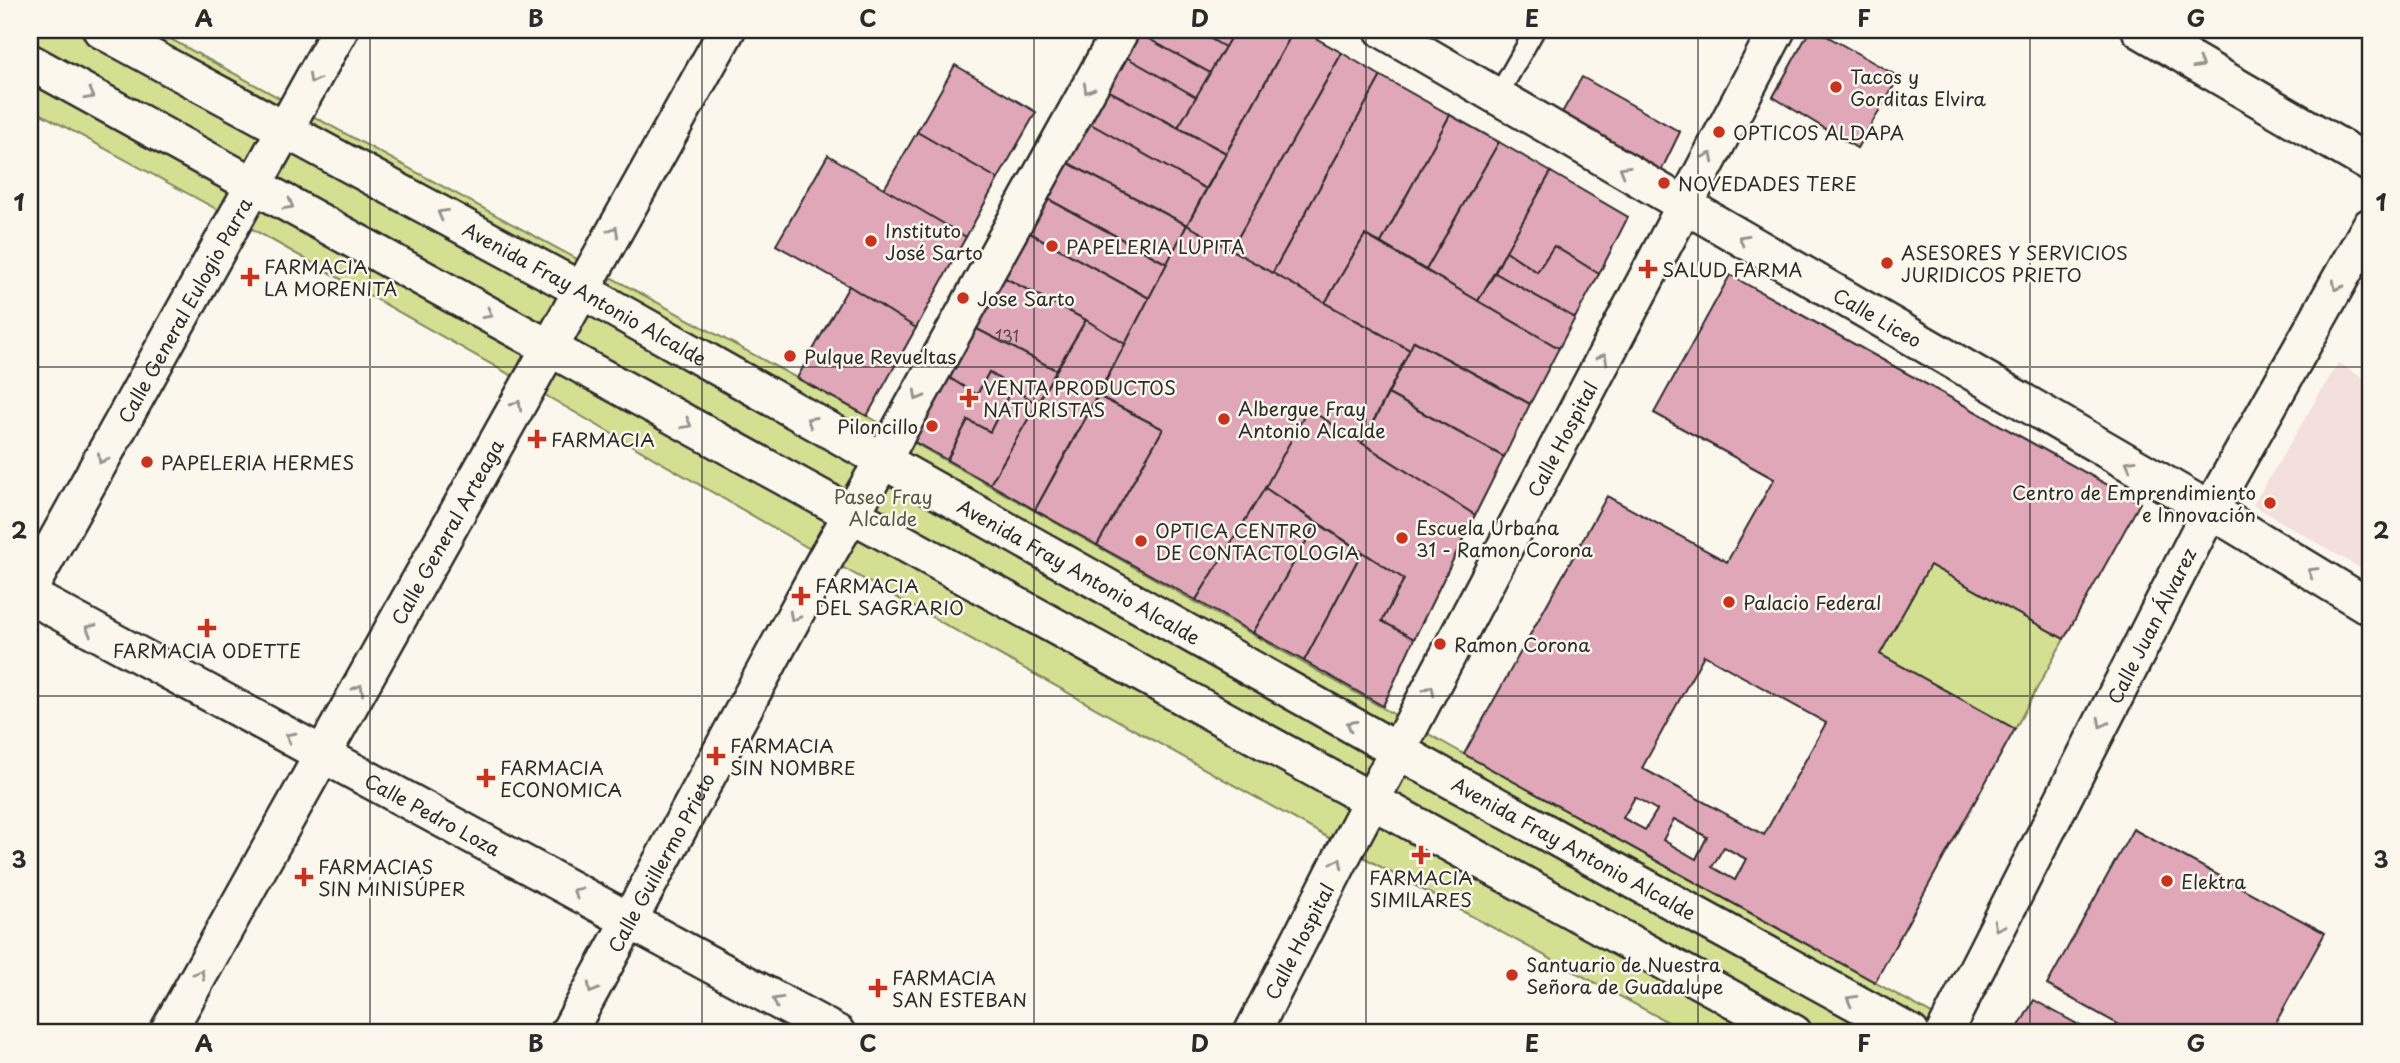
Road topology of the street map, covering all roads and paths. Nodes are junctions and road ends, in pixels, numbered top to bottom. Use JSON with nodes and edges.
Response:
{"nodes":[{"id":1,"x":101,"y":30,"type":"edge"},
{"id":2,"x":340,"y":30,"type":"edge"},
{"id":3,"x":727,"y":30,"type":"edge"},
{"id":4,"x":1121,"y":30,"type":"edge"},
{"id":5,"x":1383,"y":30,"type":"edge"},
{"id":6,"x":1535,"y":30,"type":"edge"},
{"id":7,"x":1777,"y":30,"type":"edge"},
{"id":8,"x":2140,"y":30,"type":"edge"},
{"id":9,"x":30,"y":62,"type":"edge"},
{"id":10,"x":1497,"y":97,"type":"junction"},
{"id":11,"x":286,"y":129,"type":"junction"},
{"id":12,"x":2370,"y":164,"type":"edge"},
{"id":13,"x":253,"y":185,"type":"junction"},
{"id":14,"x":1683,"y":204,"type":"junction"},
{"id":15,"x":2370,"y":226,"type":"edge"},
{"id":16,"x":581,"y":290,"type":"junction"},
{"id":17,"x":548,"y":347,"type":"junction"},
{"id":18,"x":882,"y":461,"type":"junction"},
{"id":19,"x":2210,"y":510,"type":"junction"},
{"id":20,"x":852,"y":515,"type":"junction"},
{"id":21,"x":30,"y":588,"type":"edge"},
{"id":22,"x":30,"y":596,"type":"edge"},
{"id":23,"x":2370,"y":607,"type":"edge"},
{"id":24,"x":1398,"y":751,"type":"junction"},
{"id":25,"x":323,"y":755,"type":"junction"},
{"id":26,"x":1372,"y":801,"type":"junction"},
{"id":27,"x":630,"y":921,"type":"junction"},
{"id":28,"x":167,"y":1033,"type":"edge"},
{"id":29,"x":568,"y":1033,"type":"edge"},
{"id":30,"x":836,"y":1033,"type":"edge"},
{"id":31,"x":1252,"y":1033,"type":"edge"},
{"id":32,"x":1794,"y":1033,"type":"edge"},
{"id":33,"x":1911,"y":1033,"type":"edge"},
{"id":34,"x":1944,"y":1033,"type":"edge"}],
"edges":[{"from":1,"to":11,"type":"street","name":"Avenida Fray Antonio Alcalde"},
{"from":2,"to":11,"type":"street","name":"Calle General Eulogio Parra","one_way":true},
{"from":16,"to":3,"type":"street","name":"Calle General Arteaga","one_way":true},
{"from":4,"to":18,"type":"street","name":"Calle Guillermo Prieto","one_way":true},
{"from":5,"to":10,"type":"street","name":"Calle Liceo"},
{"from":6,"to":10,"type":"lane"},
{"from":14,"to":7,"type":"street","name":"Calle Hospital","one_way":true},
{"from":8,"to":12,"type":"street","one_way":true},
{"from":9,"to":13,"type":"street","one_way":true},
{"from":14,"to":10,"type":"street","name":"Calle Liceo","one_way":true},
{"from":11,"to":13,"type":"street","name":"Calle General Eulogio Parra"},
{"from":16,"to":11,"type":"street","name":"Avenida Fray Antonio Alcalde","one_way":true},
{"from":13,"to":17,"type":"street","one_way":true},
{"from":13,"to":21,"type":"street","name":"Calle General Eulogio Parra","one_way":true},
{"from":19,"to":14,"type":"street","name":"Calle Liceo","one_way":true},
{"from":24,"to":14,"type":"street","name":"Calle Hospital","one_way":true},
{"from":15,"to":19,"type":"street","name":"Calle Juan Álvarez","one_way":true},
{"from":16,"to":17,"type":"street","name":"Calle General Arteaga"},
{"from":18,"to":16,"type":"street","name":"Avenida Fray Antonio Alcalde","one_way":true},
{"from":17,"to":20,"type":"street","one_way":true},
{"from":25,"to":17,"type":"street","name":"Calle General Arteaga","one_way":true},
{"from":18,"to":20,"type":"street","name":"Calle Guillermo Prieto"},
{"from":24,"to":18,"type":"street","name":"Avenida Fray Antonio Alcalde","one_way":true},
{"from":23,"to":19,"type":"street","name":"Calle Liceo","one_way":true},
{"from":19,"to":34,"type":"street","name":"Calle Juan Álvarez","one_way":true},
{"from":20,"to":26,"type":"street"},
{"from":20,"to":27,"type":"street","name":"Calle Guillermo Prieto","one_way":true},
{"from":25,"to":22,"type":"street","name":"Calle Pedro Loza","one_way":true},
{"from":24,"to":26,"type":"street","name":"Calle Hospital"},
{"from":33,"to":24,"type":"street","name":"Avenida Fray Antonio Alcalde","one_way":true},
{"from":27,"to":25,"type":"street","name":"Calle Pedro Loza","one_way":true},
{"from":28,"to":25,"type":"street","name":"Calle General Arteaga","one_way":true},
{"from":31,"to":26,"type":"street","name":"Calle Hospital","one_way":true},
{"from":26,"to":32,"type":"street"},
{"from":27,"to":29,"type":"street","name":"Calle Guillermo Prieto","one_way":true},
{"from":30,"to":27,"type":"street","name":"Calle Pedro Loza","one_way":true}]}
